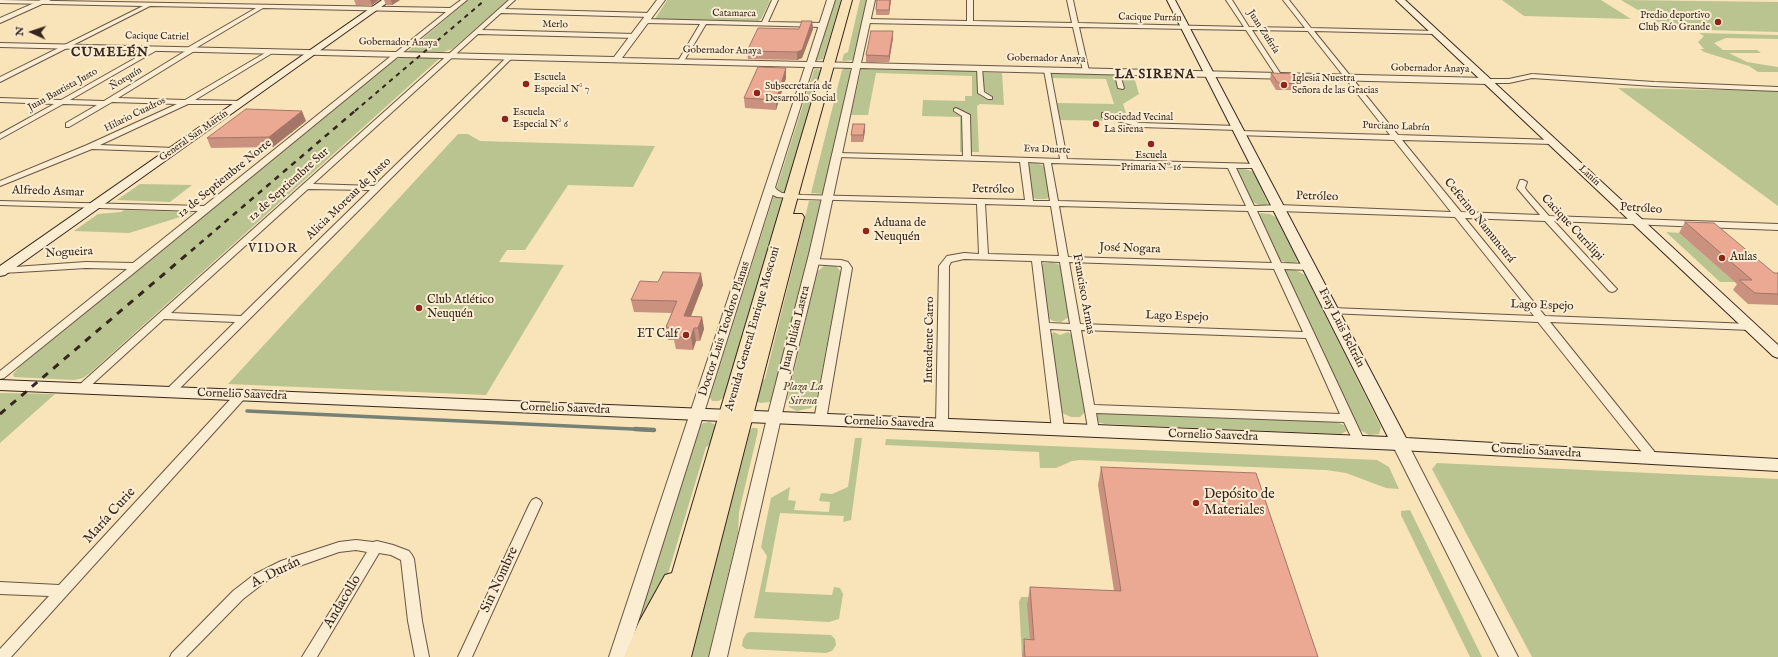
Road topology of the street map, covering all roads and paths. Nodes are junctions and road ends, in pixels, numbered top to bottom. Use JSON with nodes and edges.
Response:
{"nodes":[{"id":1,"x":158,"y":0,"type":"edge"},
{"id":2,"x":273,"y":0,"type":"edge"},
{"id":3,"x":387,"y":0,"type":"edge"},
{"id":4,"x":464,"y":0,"type":"edge"},
{"id":5,"x":512,"y":0,"type":"edge"},
{"id":6,"x":661,"y":0,"type":"edge"},
{"id":7,"x":775,"y":0,"type":"edge"},
{"id":8,"x":831,"y":0,"type":"edge"},
{"id":9,"x":847,"y":0,"type":"edge"},
{"id":10,"x":854,"y":0,"type":"edge"},
{"id":11,"x":871,"y":0,"type":"edge"},
{"id":12,"x":970,"y":0,"type":"edge"},
{"id":13,"x":1070,"y":0,"type":"edge"},
{"id":14,"x":1172,"y":0,"type":"edge"},
{"id":15,"x":1229,"y":0,"type":"edge"},
{"id":16,"x":1286,"y":0,"type":"edge"},
{"id":17,"x":1400,"y":0,"type":"edge"},
{"id":18,"x":0,"y":1,"type":"edge"},
{"id":19,"x":45,"y":1,"type":"edge"},
{"id":20,"x":150,"y":4,"type":"junction"},
{"id":21,"x":262,"y":6,"type":"junction"},
{"id":22,"x":375,"y":9,"type":"junction"},
{"id":23,"x":452,"y":10,"type":"junction"},
{"id":24,"x":499,"y":11,"type":"junction"},
{"id":25,"x":650,"y":14,"type":"junction"},
{"id":26,"x":0,"y":21,"type":"edge"},
{"id":27,"x":645,"y":21,"type":"junction"},
{"id":28,"x":866,"y":21,"type":"junction"},
{"id":29,"x":704,"y":23,"type":"junction"},
{"id":30,"x":970,"y":23,"type":"junction"},
{"id":31,"x":764,"y":24,"type":"junction"},
{"id":32,"x":822,"y":25,"type":"junction"},
{"id":33,"x":1076,"y":25,"type":"junction"},
{"id":34,"x":1186,"y":27,"type":"junction"},
{"id":35,"x":1248,"y":28,"type":"junction"},
{"id":36,"x":1310,"y":30,"type":"junction"},
{"id":37,"x":476,"y":32,"type":"junction"},
{"id":38,"x":1434,"y":32,"type":"junction"},
{"id":39,"x":635,"y":36,"type":"junction"},
{"id":40,"x":0,"y":45,"type":"edge"},
{"id":41,"x":66,"y":46,"type":"junction"},
{"id":42,"x":157,"y":48,"type":"junction"},
{"id":43,"x":192,"y":49,"type":"junction"},
{"id":44,"x":272,"y":51,"type":"junction"},
{"id":45,"x":313,"y":52,"type":"junction"},
{"id":46,"x":397,"y":55,"type":"junction"},
{"id":47,"x":450,"y":55,"type":"junction"},
{"id":48,"x":511,"y":56,"type":"junction"},
{"id":49,"x":617,"y":59,"type":"junction"},
{"id":50,"x":681,"y":61,"type":"junction"},
{"id":51,"x":809,"y":64,"type":"junction"},
{"id":52,"x":833,"y":65,"type":"junction"},
{"id":53,"x":857,"y":65,"type":"junction"},
{"id":54,"x":979,"y":68,"type":"junction"},
{"id":55,"x":1047,"y":70,"type":"junction"},
{"id":56,"x":1086,"y":70,"type":"junction"},
{"id":57,"x":1116,"y":71,"type":"junction"},
{"id":58,"x":1210,"y":74,"type":"junction"},
{"id":59,"x":1279,"y":76,"type":"junction"},
{"id":60,"x":1348,"y":78,"type":"junction"},
{"id":61,"x":0,"y":80,"type":"edge"},
{"id":62,"x":1487,"y":81,"type":"junction"},
{"id":63,"x":1121,"y":88,"type":"dead end"},
{"id":64,"x":1778,"y":89,"type":"edge"},
{"id":65,"x":990,"y":98,"type":"dead end"},
{"id":66,"x":0,"y":100,"type":"edge"},
{"id":67,"x":63,"y":101,"type":"junction"},
{"id":68,"x":108,"y":101,"type":"junction"},
{"id":69,"x":186,"y":102,"type":"junction"},
{"id":70,"x":241,"y":103,"type":"junction"},
{"id":71,"x":956,"y":110,"type":"dead end"},
{"id":72,"x":1105,"y":115,"type":"dead end"},
{"id":73,"x":68,"y":125,"type":"dead end"},
{"id":74,"x":1239,"y":130,"type":"junction"},
{"id":75,"x":0,"y":137,"type":"edge"},
{"id":76,"x":1396,"y":138,"type":"junction"},
{"id":77,"x":1552,"y":142,"type":"junction"},
{"id":78,"x":90,"y":147,"type":"junction"},
{"id":79,"x":174,"y":150,"type":"junction"},
{"id":80,"x":837,"y":155,"type":"junction"},
{"id":81,"x":967,"y":158,"type":"junction"},
{"id":82,"x":1024,"y":160,"type":"junction"},
{"id":83,"x":1047,"y":160,"type":"junction"},
{"id":84,"x":1064,"y":161,"type":"junction"},
{"id":85,"x":1231,"y":165,"type":"junction"},
{"id":86,"x":1257,"y":166,"type":"junction"},
{"id":87,"x":1523,"y":182,"type":"dead end"},
{"id":88,"x":831,"y":183,"type":"junction"},
{"id":89,"x":0,"y":184,"type":"edge"},
{"id":90,"x":305,"y":186,"type":"junction"},
{"id":91,"x":770,"y":187,"type":"junction"},
{"id":92,"x":376,"y":188,"type":"junction"},
{"id":93,"x":796,"y":197,"type":"junction"},
{"id":94,"x":828,"y":198,"type":"junction"},
{"id":95,"x":854,"y":199,"type":"junction"},
{"id":96,"x":981,"y":202,"type":"junction"},
{"id":97,"x":0,"y":203,"type":"edge"},
{"id":98,"x":1029,"y":203,"type":"junction"},
{"id":99,"x":1055,"y":204,"type":"junction"},
{"id":100,"x":95,"y":206,"type":"junction"},
{"id":101,"x":1279,"y":208,"type":"junction"},
{"id":102,"x":207,"y":209,"type":"junction"},
{"id":103,"x":1251,"y":209,"type":"junction"},
{"id":104,"x":1458,"y":214,"type":"junction"},
{"id":105,"x":1546,"y":217,"type":"junction"},
{"id":106,"x":1637,"y":221,"type":"junction"},
{"id":107,"x":1778,"y":227,"type":"edge"},
{"id":108,"x":984,"y":257,"type":"junction"},
{"id":109,"x":950,"y":258,"type":"joint"},
{"id":110,"x":1036,"y":258,"type":"junction"},
{"id":111,"x":1064,"y":259,"type":"junction"},
{"id":112,"x":814,"y":262,"type":"junction"},
{"id":113,"x":137,"y":266,"type":"junction"},
{"id":114,"x":1277,"y":266,"type":"junction"},
{"id":115,"x":1309,"y":267,"type":"junction"},
{"id":116,"x":2,"y":271,"type":"edge"},
{"id":117,"x":1612,"y":288,"type":"dead end"},
{"id":118,"x":1332,"y":312,"type":"junction"},
{"id":119,"x":161,"y":316,"type":"junction"},
{"id":120,"x":243,"y":319,"type":"junction"},
{"id":121,"x":1542,"y":320,"type":"junction"},
{"id":122,"x":1044,"y":326,"type":"junction"},
{"id":123,"x":1075,"y":327,"type":"junction"},
{"id":124,"x":1751,"y":328,"type":"junction"},
{"id":125,"x":1309,"y":334,"type":"junction"},
{"id":126,"x":1778,"y":353,"type":"edge"},
{"id":127,"x":0,"y":376,"type":"edge"},
{"id":128,"x":0,"y":384,"type":"edge"},
{"id":129,"x":82,"y":388,"type":"junction"},
{"id":130,"x":169,"y":392,"type":"junction"},
{"id":131,"x":241,"y":395,"type":"junction"},
{"id":132,"x":1089,"y":409,"type":"junction"},
{"id":133,"x":697,"y":414,"type":"junction"},
{"id":134,"x":736,"y":416,"type":"junction"},
{"id":135,"x":774,"y":418,"type":"junction"},
{"id":136,"x":1348,"y":418,"type":"junction"},
{"id":137,"x":820,"y":420,"type":"junction"},
{"id":138,"x":942,"y":425,"type":"junction"},
{"id":139,"x":1058,"y":430,"type":"junction"},
{"id":140,"x":1093,"y":431,"type":"junction"},
{"id":141,"x":1359,"y":442,"type":"junction"},
{"id":142,"x":1400,"y":444,"type":"junction"},
{"id":143,"x":1653,"y":458,"type":"junction"},
{"id":144,"x":1778,"y":465,"type":"edge"},
{"id":145,"x":536,"y":503,"type":"dead end"},
{"id":146,"x":377,"y":546,"type":"junction"},
{"id":147,"x":688,"y":556,"type":"junction"},
{"id":148,"x":0,"y":588,"type":"edge"},
{"id":149,"x":62,"y":591,"type":"junction"},
{"id":150,"x":2,"y":657,"type":"edge"},
{"id":151,"x":177,"y":657,"type":"edge"},
{"id":152,"x":309,"y":657,"type":"edge"},
{"id":153,"x":422,"y":657,"type":"edge"},
{"id":154,"x":465,"y":657,"type":"edge"},
{"id":155,"x":618,"y":657,"type":"edge"},
{"id":156,"x":636,"y":657,"type":"edge"},
{"id":157,"x":659,"y":657,"type":"edge"},
{"id":158,"x":679,"y":657,"type":"edge"},
{"id":159,"x":718,"y":657,"type":"edge"},
{"id":160,"x":1509,"y":657,"type":"edge"}],
"edges":[{"from":1,"to":20,"type":"street"},
{"from":2,"to":21,"type":"street"},
{"from":3,"to":22,"type":"main road","name":"General San Martín"},
{"from":4,"to":23,"type":"street","name":"12 de Septiembre Norte"},
{"from":5,"to":24,"type":"street","name":"12 de Septiembre Sur"},
{"from":6,"to":25,"type":"street"},
{"from":7,"to":31,"type":"street"},
{"from":8,"to":32,"type":"street","name":"Doctor Luis Teodoro Planas"},
{"from":9,"to":52,"type":"highway","name":"Avenida General Enrique Mosconi"},
{"from":10,"to":52,"type":"highway","name":"Avenida General Enrique Mosconi"},
{"from":11,"to":28,"type":"street","name":"Juan Julián Lastra"},
{"from":12,"to":30,"type":"street"},
{"from":13,"to":33,"type":"street"},
{"from":14,"to":34,"type":"main road","name":"Fray Luis Beltrán"},
{"from":15,"to":35,"type":"street","name":"Juan Zufiría"},
{"from":16,"to":36,"type":"street","name":"Ceferino Namuncurá"},
{"from":17,"to":38,"type":"main road","name":"Lanín"},
{"from":18,"to":19,"type":"street"},
{"from":19,"to":20,"type":"street"},
{"from":19,"to":26,"type":"street"},
{"from":20,"to":21,"type":"street"},
{"from":20,"to":41,"type":"street"},
{"from":21,"to":22,"type":"street"},
{"from":21,"to":43,"type":"street"},
{"from":22,"to":23,"type":"street"},
{"from":22,"to":45,"type":"main road","name":"General San Martín"},
{"from":23,"to":46,"type":"street","name":"12 de Septiembre Norte"},
{"from":24,"to":25,"type":"street"},
{"from":24,"to":37,"type":"street","name":"12 de Septiembre Sur"},
{"from":25,"to":27,"type":"street"},
{"from":27,"to":29,"type":"street","name":"Catamarca"},
{"from":27,"to":39,"type":"street"},
{"from":28,"to":30,"type":"street","name":"Cacique Purrán"},
{"from":28,"to":53,"type":"street","name":"Juan Julián Lastra"},
{"from":29,"to":31,"type":"street","name":"Catamarca"},
{"from":29,"to":50,"type":"street"},
{"from":30,"to":33,"type":"street","name":"Cacique Purrán"},
{"from":31,"to":32,"type":"street","name":"Catamarca"},
{"from":32,"to":51,"type":"street","name":"Doctor Luis Teodoro Planas"},
{"from":33,"to":34,"type":"street","name":"Cacique Purrán"},
{"from":33,"to":56,"type":"street"},
{"from":34,"to":35,"type":"street","name":"Cacique Purrán"},
{"from":34,"to":58,"type":"main road","name":"Fray Luis Beltrán"},
{"from":35,"to":36,"type":"street","name":"Cacique Purrán"},
{"from":35,"to":59,"type":"street","name":"Juan Zufiría"},
{"from":36,"to":38,"type":"street","name":"Cacique Purrán"},
{"from":36,"to":60,"type":"street","name":"Ceferino Namuncurá"},
{"from":37,"to":39,"type":"street","name":"Merlo"},
{"from":37,"to":47,"type":"street","name":"12 de Septiembre Sur"},
{"from":38,"to":62,"type":"main road","name":"Lanín"},
{"from":39,"to":49,"type":"street"},
{"from":40,"to":41,"type":"street","name":"Cacique Catriel"},
{"from":41,"to":42,"type":"street","name":"Cacique Catriel"},
{"from":41,"to":61,"type":"street"},
{"from":42,"to":43,"type":"street","name":"Cacique Catriel"},
{"from":42,"to":67,"type":"street","name":"Juan Bautista Justo"},
{"from":43,"to":44,"type":"street","name":"Cacique Catriel"},
{"from":43,"to":68,"type":"street","name":"Ñorquín"},
{"from":44,"to":45,"type":"street","name":"Cacique Catriel"},
{"from":44,"to":69,"type":"street","name":"Hilario Cuadros"},
{"from":45,"to":46,"type":"street","name":"Gobernador Anaya"},
{"from":45,"to":70,"type":"main road","name":"General San Martín"},
{"from":46,"to":47,"type":"street","name":"Gobernador Anaya"},
{"from":46,"to":102,"type":"street","name":"12 de Septiembre Norte"},
{"from":47,"to":48,"type":"street","name":"Gobernador Anaya"},
{"from":47,"to":90,"type":"street","name":"12 de Septiembre Sur"},
{"from":48,"to":49,"type":"street","name":"Gobernador Anaya"},
{"from":48,"to":92,"type":"street","name":"Alicia Moreau de Justo"},
{"from":49,"to":50,"type":"street","name":"Gobernador Anaya"},
{"from":50,"to":51,"type":"street","name":"Gobernador Anaya"},
{"from":51,"to":52,"type":"street","name":"Gobernador Anaya"},
{"from":51,"to":91,"type":"street","name":"Doctor Luis Teodoro Planas"},
{"from":52,"to":53,"type":"street","name":"Gobernador Anaya"},
{"from":52,"to":93,"type":"highway","name":"Avenida General Enrique Mosconi"},
{"from":53,"to":54,"type":"street","name":"Gobernador Anaya"},
{"from":53,"to":80,"type":"street","name":"Juan Julián Lastra"},
{"from":54,"to":55,"type":"street","name":"Gobernador Anaya"},
{"from":54,"to":65,"type":"street"},
{"from":55,"to":56,"type":"street","name":"Gobernador Anaya"},
{"from":55,"to":84,"type":"street"},
{"from":56,"to":57,"type":"street","name":"Gobernador Anaya"},
{"from":57,"to":58,"type":"street","name":"Gobernador Anaya"},
{"from":57,"to":63,"type":"street"},
{"from":58,"to":59,"type":"street","name":"Gobernador Anaya"},
{"from":58,"to":74,"type":"main road","name":"Fray Luis Beltrán"},
{"from":59,"to":60,"type":"street","name":"Gobernador Anaya"},
{"from":60,"to":62,"type":"street","name":"Gobernador Anaya"},
{"from":60,"to":76,"type":"street","name":"Ceferino Namuncurá"},
{"from":62,"to":64,"type":"street","name":"Gobernador Anaya"},
{"from":62,"to":77,"type":"main road","name":"Lanín"},
{"from":66,"to":67,"type":"street"},
{"from":67,"to":68,"type":"street"},
{"from":67,"to":75,"type":"street","name":"Juan Bautista Justo"},
{"from":68,"to":69,"type":"street"},
{"from":68,"to":73,"type":"street","name":"Ñorquín"},
{"from":69,"to":70,"type":"street"},
{"from":69,"to":78,"type":"street","name":"Hilario Cuadros"},
{"from":70,"to":79,"type":"main road","name":"General San Martín"},
{"from":71,"to":81,"type":"street"},
{"from":72,"to":74,"type":"street","name":"Purciano Labrín"},
{"from":74,"to":76,"type":"street","name":"Purciano Labrín"},
{"from":74,"to":86,"type":"main road","name":"Fray Luis Beltrán"},
{"from":76,"to":77,"type":"street","name":"Purciano Labrín"},
{"from":76,"to":104,"type":"street","name":"Ceferino Namuncurá"},
{"from":77,"to":106,"type":"main road","name":"Lanín"},
{"from":78,"to":79,"type":"street"},
{"from":78,"to":89,"type":"street","name":"Hilario Cuadros"},
{"from":79,"to":100,"type":"main road","name":"General San Martín"},
{"from":80,"to":81,"type":"street","name":"Eva Duarte"},
{"from":80,"to":88,"type":"street","name":"Juan Julián Lastra"},
{"from":81,"to":82,"type":"street","name":"Eva Duarte"},
{"from":82,"to":83,"type":"street","name":"Eva Duarte"},
{"from":82,"to":98,"type":"street"},
{"from":83,"to":84,"type":"street","name":"Eva Duarte"},
{"from":83,"to":99,"type":"street","name":"Francisco Armas"},
{"from":84,"to":85,"type":"street","name":"Eva Duarte"},
{"from":85,"to":86,"type":"street","name":"Eva Duarte"},
{"from":85,"to":103,"type":"street"},
{"from":86,"to":101,"type":"main road","name":"Fray Luis Beltrán"},
{"from":87,"to":105,"type":"street","name":"Cacique Currilipi"},
{"from":88,"to":94,"type":"street","name":"Juan Julián Lastra"},
{"from":88,"to":95,"type":"street","name":"Petróleo"},
{"from":90,"to":92,"type":"street"},
{"from":90,"to":119,"type":"street","name":"12 de Septiembre Sur"},
{"from":91,"to":93,"type":"street","name":"Petróleo"},
{"from":91,"to":133,"type":"street","name":"Doctor Luis Teodoro Planas"},
{"from":92,"to":120,"type":"street","name":"Alicia Moreau de Justo"},
{"from":93,"to":94,"type":"street","name":"Petróleo"},
{"from":93,"to":134,"type":"highway","name":"Avenida General Enrique Mosconi"},
{"from":94,"to":95,"type":"street","name":"Petróleo"},
{"from":94,"to":112,"type":"street","name":"Juan Julián Lastra"},
{"from":95,"to":96,"type":"street","name":"Petróleo"},
{"from":96,"to":98,"type":"street","name":"Petróleo"},
{"from":96,"to":108,"type":"street"},
{"from":97,"to":100,"type":"street","name":"Alfredo Asmar"},
{"from":98,"to":99,"type":"street","name":"Petróleo"},
{"from":99,"to":103,"type":"street","name":"Petróleo"},
{"from":99,"to":111,"type":"street","name":"Francisco Armas"},
{"from":100,"to":102,"type":"street","name":"Alfredo Asmar"},
{"from":100,"to":116,"type":"main road","name":"General San Martín"},
{"from":101,"to":103,"type":"street","name":"Petróleo"},
{"from":101,"to":104,"type":"street","name":"Petróleo"},
{"from":101,"to":115,"type":"main road","name":"Fray Luis Beltrán"},
{"from":102,"to":113,"type":"street","name":"12 de Septiembre Norte"},
{"from":103,"to":114,"type":"street"},
{"from":104,"to":105,"type":"street","name":"Petróleo"},
{"from":104,"to":121,"type":"street","name":"Ceferino Namuncurá"},
{"from":105,"to":106,"type":"street","name":"Petróleo"},
{"from":105,"to":117,"type":"street","name":"Cacique Currilipi"},
{"from":106,"to":107,"type":"street","name":"Petróleo"},
{"from":106,"to":124,"type":"main road","name":"Lanín"},
{"from":108,"to":109,"type":"street","name":"José Nogara"},
{"from":108,"to":110,"type":"street","name":"José Nogara"},
{"from":109,"to":138,"type":"street","name":"Intendente Carro"},
{"from":110,"to":111,"type":"street","name":"José Nogara"},
{"from":110,"to":122,"type":"street"},
{"from":111,"to":114,"type":"street","name":"José Nogara"},
{"from":111,"to":123,"type":"street","name":"Francisco Armas"},
{"from":112,"to":135,"type":"street","name":"Juan Julián Lastra"},
{"from":112,"to":137,"type":"street"},
{"from":113,"to":116,"type":"street","name":"Nogueira"},
{"from":113,"to":127,"type":"street","name":"12 de Septiembre Norte"},
{"from":114,"to":115,"type":"street","name":"José Nogara"},
{"from":114,"to":125,"type":"street"},
{"from":115,"to":118,"type":"main road","name":"Fray Luis Beltrán"},
{"from":118,"to":121,"type":"street","name":"Lago Espejo"},
{"from":118,"to":142,"type":"main road","name":"Fray Luis Beltrán"},
{"from":119,"to":120,"type":"street"},
{"from":119,"to":129,"type":"street","name":"12 de Septiembre Sur"},
{"from":120,"to":130,"type":"street","name":"Alicia Moreau de Justo"},
{"from":121,"to":124,"type":"street","name":"Lago Espejo"},
{"from":121,"to":143,"type":"street","name":"Ceferino Namuncurá"},
{"from":122,"to":123,"type":"street","name":"Lago Espejo"},
{"from":122,"to":139,"type":"street"},
{"from":123,"to":125,"type":"street","name":"Lago Espejo"},
{"from":123,"to":132,"type":"street","name":"Francisco Armas"},
{"from":124,"to":126,"type":"main road","name":"Lanín"},
{"from":125,"to":136,"type":"street"},
{"from":128,"to":129,"type":"main road","name":"Cornelio Saavedra"},
{"from":129,"to":130,"type":"main road","name":"Cornelio Saavedra"},
{"from":130,"to":131,"type":"main road","name":"Cornelio Saavedra"},
{"from":131,"to":133,"type":"main road","name":"Cornelio Saavedra"},
{"from":131,"to":149,"type":"street","name":"María Curie"},
{"from":132,"to":136,"type":"street","name":"Cornelio Saavedra"},
{"from":132,"to":140,"type":"street","name":"Francisco Armas"},
{"from":133,"to":134,"type":"main road","name":"Cornelio Saavedra"},
{"from":133,"to":155,"type":"street","name":"Doctor Luis Teodoro Planas"},
{"from":134,"to":135,"type":"main road","name":"Cornelio Saavedra"},
{"from":134,"to":147,"type":"highway","name":"Avenida General Enrique Mosconi"},
{"from":134,"to":158,"type":"highway","name":"Avenida General Enrique Mosconi"},
{"from":135,"to":137,"type":"main road","name":"Cornelio Saavedra"},
{"from":135,"to":159,"type":"street","name":"Juan Julián Lastra"},
{"from":136,"to":141,"type":"street"},
{"from":137,"to":138,"type":"main road","name":"Cornelio Saavedra"},
{"from":138,"to":139,"type":"main road","name":"Cornelio Saavedra"},
{"from":139,"to":140,"type":"main road","name":"Cornelio Saavedra"},
{"from":140,"to":141,"type":"main road","name":"Cornelio Saavedra"},
{"from":141,"to":142,"type":"main road","name":"Cornelio Saavedra"},
{"from":142,"to":143,"type":"main road","name":"Cornelio Saavedra"},
{"from":142,"to":160,"type":"street","name":"Fray Luis Beltrán"},
{"from":143,"to":144,"type":"main road","name":"Cornelio Saavedra"},
{"from":145,"to":154,"type":"street","name":"Sin Nombre"},
{"from":146,"to":151,"type":"street","name":"A. Durán"},
{"from":146,"to":152,"type":"street","name":"Andacollo"},
{"from":146,"to":153,"type":"street","name":"A. Durán"},
{"from":147,"to":156,"type":"highway"},
{"from":147,"to":157,"type":"highway","name":"Avenida General Enrique Mosconi"},
{"from":148,"to":149,"type":"street"},
{"from":149,"to":150,"type":"street","name":"María Curie"}]}
